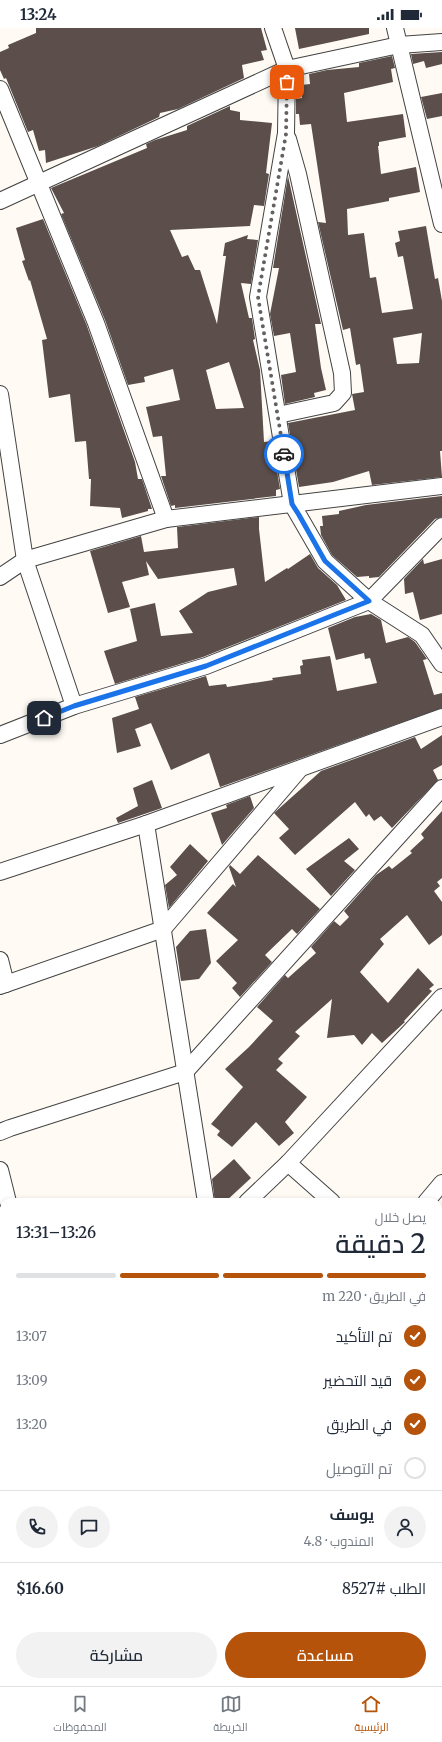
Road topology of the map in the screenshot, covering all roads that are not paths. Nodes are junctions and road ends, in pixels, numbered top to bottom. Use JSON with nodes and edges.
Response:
{"nodes":[{"id":1,"x":273,"y":28,"type":"edge"},
{"id":2,"x":395,"y":28,"type":"edge"},
{"id":3,"x":442,"y":42,"type":"edge"},
{"id":4,"x":399,"y":45,"type":"junction"},
{"id":5,"x":287,"y":69,"type":"junction"},
{"id":6,"x":2,"y":98,"type":"edge"},
{"id":7,"x":286,"y":134,"type":"junction"},
{"id":8,"x":40,"y":183,"type":"junction"},
{"id":9,"x":0,"y":201,"type":"edge"},
{"id":10,"x":442,"y":224,"type":"edge"},
{"id":11,"x":0,"y":394,"type":"edge"},
{"id":12,"x":278,"y":415,"type":"junction"},
{"id":13,"x":442,"y":486,"type":"edge"},
{"id":14,"x":292,"y":504,"type":"junction"},
{"id":15,"x":166,"y":518,"type":"junction"},
{"id":16,"x":442,"y":526,"type":"edge"},
{"id":17,"x":26,"y":560,"type":"junction"},
{"id":18,"x":0,"y":577,"type":"edge"},
{"id":19,"x":369,"y":601,"type":"junction"},
{"id":20,"x":442,"y":664,"type":"edge"},
{"id":21,"x":74,"y":706,"type":"junction"},
{"id":22,"x":442,"y":717,"type":"edge"},
{"id":23,"x":0,"y":735,"type":"edge"},
{"id":24,"x":301,"y":768,"type":"junction"},
{"id":25,"x":442,"y":788,"type":"edge"},
{"id":26,"x":146,"y":824,"type":"junction"},
{"id":27,"x":0,"y":872,"type":"edge"},
{"id":28,"x":163,"y":929,"type":"junction"},
{"id":29,"x":0,"y":960,"type":"edge"},
{"id":30,"x":3,"y":985,"type":"edge"},
{"id":31,"x":442,"y":997,"type":"edge"},
{"id":32,"x":185,"y":1072,"type":"junction"},
{"id":33,"x":0,"y":1132,"type":"edge"},
{"id":34,"x":288,"y":1163,"type":"junction"},
{"id":35,"x":0,"y":1170,"type":"edge"},
{"id":36,"x":442,"y":1183,"type":"edge"},
{"id":37,"x":7,"y":1198,"type":"edge"},
{"id":38,"x":205,"y":1198,"type":"edge"},
{"id":39,"x":251,"y":1198,"type":"edge"},
{"id":40,"x":327,"y":1198,"type":"edge"},
{"id":41,"x":429,"y":1198,"type":"edge"}],
"edges":[{"from":1,"to":5,"type":"street"},
{"from":2,"to":4,"type":"street"},
{"from":3,"to":4,"type":"street"},
{"from":4,"to":5,"type":"street"},
{"from":4,"to":10,"type":"street"},
{"from":5,"to":7,"type":"street"},
{"from":5,"to":8,"type":"street"},
{"from":6,"to":8,"type":"street"},
{"from":7,"to":12,"type":"street"},
{"from":7,"to":12,"type":"street"},
{"from":8,"to":9,"type":"street"},
{"from":8,"to":15,"type":"street"},
{"from":11,"to":17,"type":"street"},
{"from":12,"to":14,"type":"street"},
{"from":13,"to":14,"type":"street"},
{"from":14,"to":15,"type":"street"},
{"from":14,"to":19,"type":"street"},
{"from":15,"to":17,"type":"street"},
{"from":16,"to":19,"type":"street"},
{"from":17,"to":18,"type":"street"},
{"from":17,"to":21,"type":"street"},
{"from":19,"to":20,"type":"street"},
{"from":19,"to":21,"type":"street"},
{"from":21,"to":23,"type":"street"},
{"from":22,"to":24,"type":"street"},
{"from":24,"to":26,"type":"street"},
{"from":24,"to":28,"type":"street"},
{"from":25,"to":32,"type":"street"},
{"from":26,"to":27,"type":"street"},
{"from":26,"to":28,"type":"street"},
{"from":28,"to":30,"type":"street"},
{"from":28,"to":32,"type":"street"},
{"from":29,"to":30,"type":"street"},
{"from":31,"to":34,"type":"street"},
{"from":32,"to":33,"type":"street"},
{"from":32,"to":38,"type":"street"},
{"from":34,"to":39,"type":"street"},
{"from":34,"to":40,"type":"street"},
{"from":35,"to":37,"type":"street"},
{"from":36,"to":41,"type":"street"}]}
